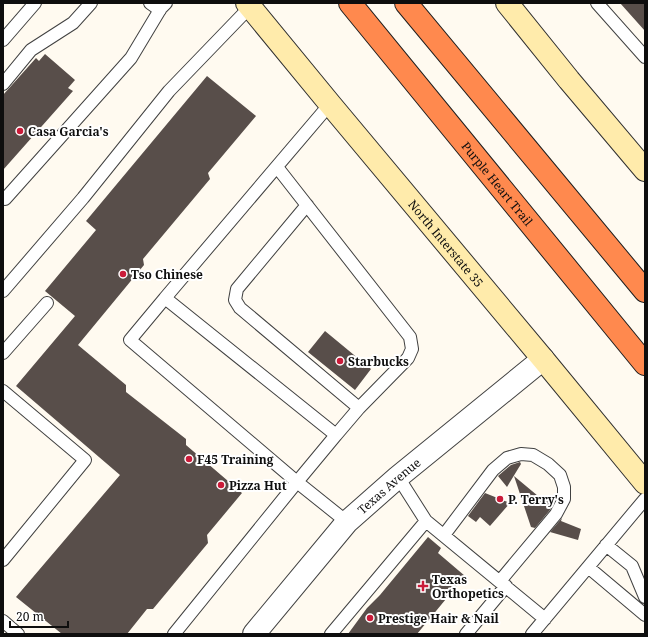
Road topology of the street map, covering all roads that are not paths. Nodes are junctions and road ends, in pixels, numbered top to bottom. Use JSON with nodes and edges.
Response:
{"nodes":[{"id":1,"x":35,"y":3,"type":"edge"},
{"id":2,"x":91,"y":3,"type":"edge"},
{"id":3,"x":350,"y":3,"type":"edge"},
{"id":4,"x":406,"y":3,"type":"edge"},
{"id":5,"x":507,"y":3,"type":"edge"},
{"id":6,"x":597,"y":3,"type":"edge"},
{"id":7,"x":159,"y":5,"type":"edge"},
{"id":8,"x":249,"y":5,"type":"edge"},
{"id":9,"x":3,"y":40,"type":"edge"},
{"id":10,"x":645,"y":58,"type":"edge"},
{"id":11,"x":3,"y":84,"type":"edge"},
{"id":12,"x":330,"y":104,"type":"junction"},
{"id":13,"x":277,"y":167,"type":"junction"},
{"id":14,"x":645,"y":170,"type":"edge"},
{"id":15,"x":3,"y":197,"type":"edge"},
{"id":16,"x":307,"y":205,"type":"junction"},
{"id":17,"x":3,"y":291,"type":"edge"},
{"id":18,"x":645,"y":291,"type":"edge"},
{"id":19,"x":165,"y":298,"type":"junction"},
{"id":20,"x":47,"y":303,"type":"dead end"},
{"id":21,"x":3,"y":354,"type":"edge"},
{"id":22,"x":543,"y":359,"type":"junction"},
{"id":23,"x":645,"y":364,"type":"edge"},
{"id":24,"x":3,"y":391,"type":"edge"},
{"id":25,"x":359,"y":408,"type":"junction"},
{"id":26,"x":336,"y":435,"type":"junction"},
{"id":27,"x":398,"y":478,"type":"junction"},
{"id":28,"x":297,"y":482,"type":"junction"},
{"id":29,"x":645,"y":483,"type":"edge"},
{"id":30,"x":645,"y":499,"type":"edge"},
{"id":31,"x":426,"y":521,"type":"junction"},
{"id":32,"x":346,"y":522,"type":"junction"},
{"id":33,"x":444,"y":535,"type":"junction"},
{"id":34,"x":606,"y":545,"type":"junction"},
{"id":35,"x":3,"y":560,"type":"edge"},
{"id":36,"x":588,"y":567,"type":"junction"},
{"id":37,"x":503,"y":584,"type":"junction"},
{"id":38,"x":645,"y":597,"type":"edge"},
{"id":39,"x":645,"y":615,"type":"edge"},
{"id":40,"x":545,"y":618,"type":"junction"},
{"id":41,"x":3,"y":621,"type":"edge"},
{"id":42,"x":18,"y":634,"type":"edge"},
{"id":43,"x":174,"y":634,"type":"edge"},
{"id":44,"x":254,"y":634,"type":"edge"},
{"id":45,"x":331,"y":634,"type":"edge"},
{"id":46,"x":466,"y":634,"type":"edge"},
{"id":47,"x":532,"y":634,"type":"edge"}],
"edges":[{"from":1,"to":9,"type":"lane"},
{"from":2,"to":11,"type":"lane"},
{"from":3,"to":23,"type":"highway","name":"Purple Heart Trail"},
{"from":4,"to":18,"type":"highway"},
{"from":5,"to":14,"type":"main road"},
{"from":6,"to":10,"type":"lane"},
{"from":7,"to":15,"type":"lane"},
{"from":8,"to":12,"type":"main road","name":"North Interstate 35"},
{"from":8,"to":17,"type":"lane"},
{"from":12,"to":13,"type":"lane"},
{"from":12,"to":22,"type":"main road","name":"North Interstate 35"},
{"from":13,"to":16,"type":"lane"},
{"from":13,"to":19,"type":"lane"},
{"from":16,"to":25,"type":"lane"},
{"from":16,"to":25,"type":"lane"},
{"from":19,"to":26,"type":"lane"},
{"from":19,"to":28,"type":"lane"},
{"from":20,"to":21,"type":"lane"},
{"from":22,"to":27,"type":"street","name":"Texas Avenue"},
{"from":22,"to":29,"type":"main road","name":"North Interstate 35"},
{"from":24,"to":35,"type":"lane"},
{"from":25,"to":26,"type":"lane"},
{"from":26,"to":28,"type":"lane"},
{"from":27,"to":31,"type":"lane"},
{"from":27,"to":32,"type":"street","name":"Texas Avenue"},
{"from":28,"to":32,"type":"lane"},
{"from":28,"to":43,"type":"lane"},
{"from":30,"to":34,"type":"lane"},
{"from":31,"to":33,"type":"lane"},
{"from":31,"to":45,"type":"lane"},
{"from":32,"to":44,"type":"street","name":"Texas Avenue"},
{"from":33,"to":37,"type":"lane"},
{"from":33,"to":37,"type":"lane"},
{"from":34,"to":36,"type":"lane"},
{"from":34,"to":38,"type":"lane"},
{"from":36,"to":39,"type":"lane"},
{"from":36,"to":40,"type":"lane"},
{"from":37,"to":40,"type":"lane"},
{"from":37,"to":46,"type":"lane"},
{"from":40,"to":47,"type":"lane"},
{"from":41,"to":42,"type":"lane"}]}
